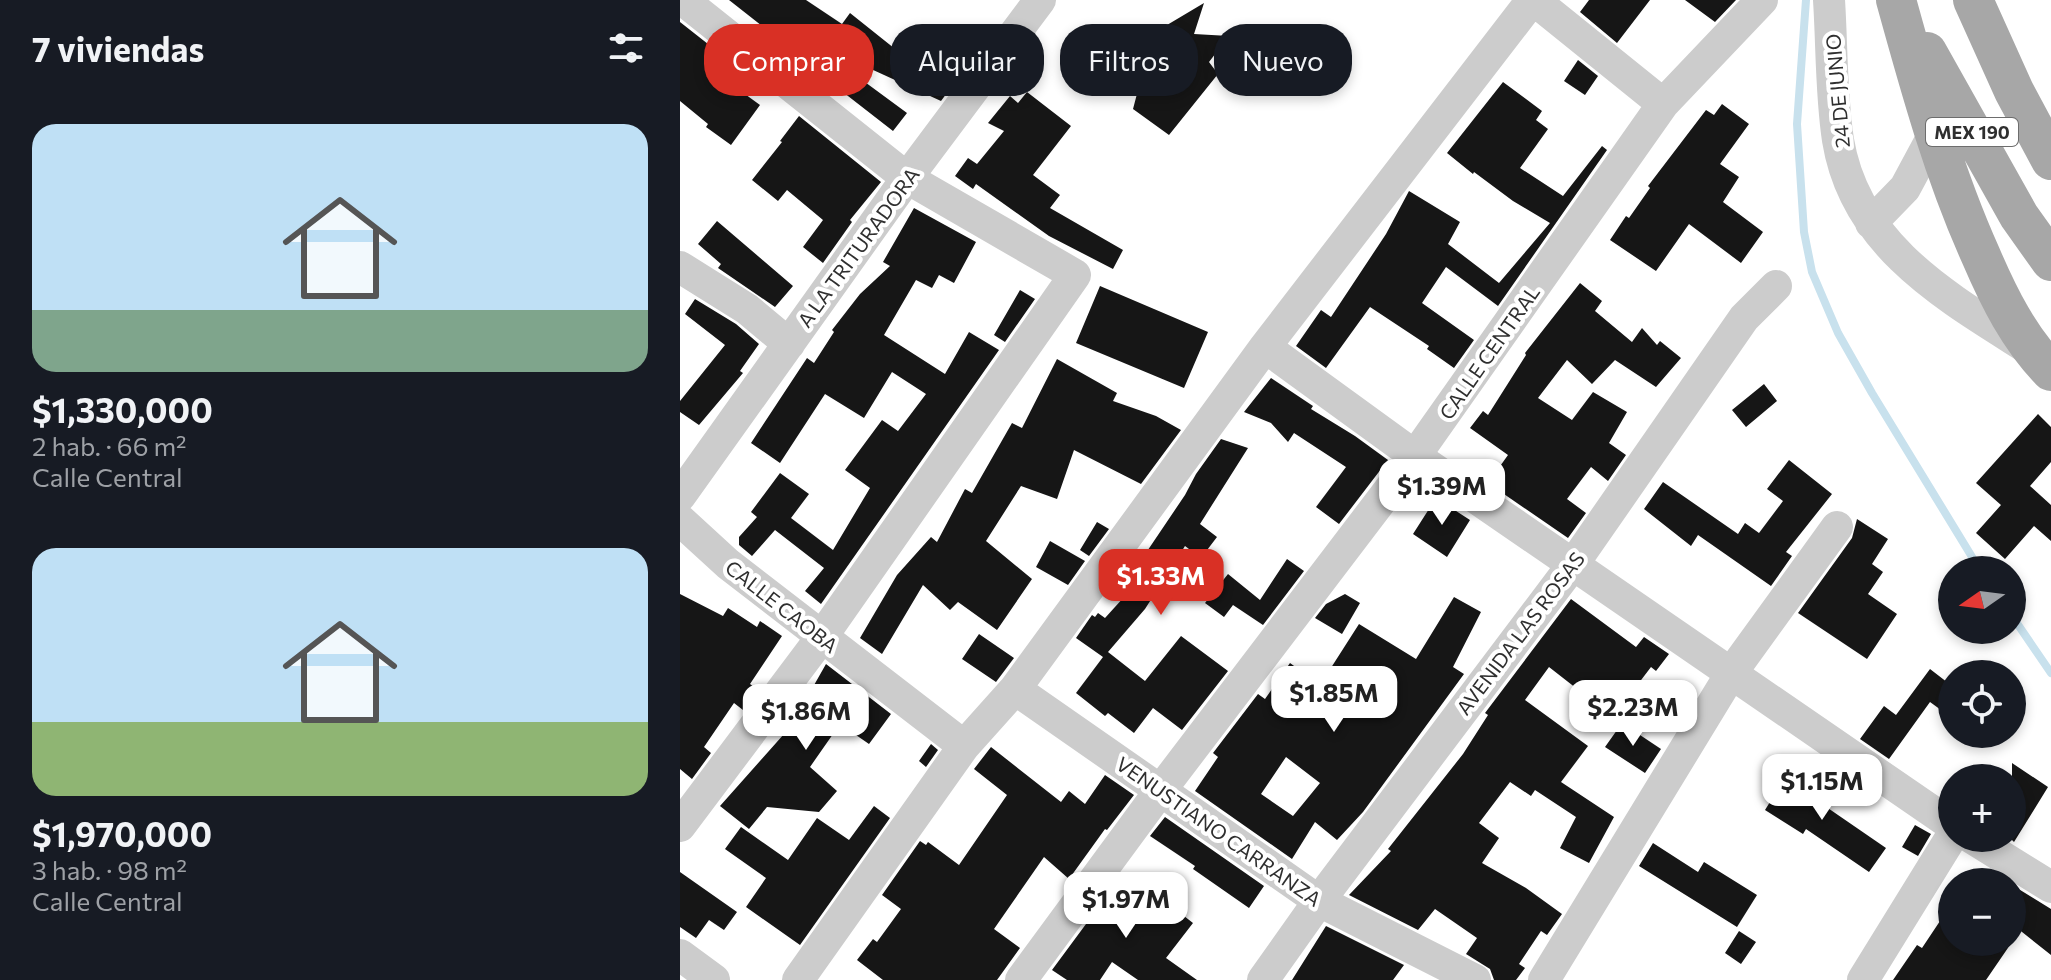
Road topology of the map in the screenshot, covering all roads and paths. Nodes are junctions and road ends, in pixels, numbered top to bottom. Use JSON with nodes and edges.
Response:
{"nodes":[{"id":1,"x":683,"y":0,"type":"edge"},
{"id":2,"x":1040,"y":0,"type":"edge"},
{"id":3,"x":1533,"y":0,"type":"edge"},
{"id":4,"x":1762,"y":0,"type":"edge"},
{"id":5,"x":1829,"y":0,"type":"edge"},
{"id":6,"x":1897,"y":0,"type":"edge"},
{"id":7,"x":1973,"y":0,"type":"edge"},
{"id":8,"x":1663,"y":104,"type":"junction"},
{"id":9,"x":1934,"y":134,"type":"junction"},
{"id":10,"x":2049,"y":149,"type":"edge"},
{"id":11,"x":907,"y":178,"type":"junction"},
{"id":12,"x":1871,"y":223,"type":"junction"},
{"id":13,"x":2051,"y":261,"type":"edge"},
{"id":14,"x":680,"y":267,"type":"edge"},
{"id":15,"x":1776,"y":286,"type":"dead end"},
{"id":16,"x":789,"y":344,"type":"junction"},
{"id":17,"x":1265,"y":347,"type":"junction"},
{"id":18,"x":2042,"y":361,"type":"edge"},
{"id":19,"x":1415,"y":456,"type":"junction"},
{"id":20,"x":680,"y":496,"type":"edge"},
{"id":21,"x":680,"y":520,"type":"edge"},
{"id":22,"x":1837,"y":527,"type":"dead end"},
{"id":23,"x":1574,"y":563,"type":"junction"},
{"id":24,"x":821,"y":638,"type":"junction"},
{"id":25,"x":1732,"y":672,"type":"junction"},
{"id":26,"x":1015,"y":689,"type":"junction"},
{"id":27,"x":964,"y":746,"type":"junction"},
{"id":28,"x":1160,"y":791,"type":"junction"},
{"id":29,"x":1938,"y":815,"type":"edge"},
{"id":30,"x":680,"y":826,"type":"edge"},
{"id":31,"x":1942,"y":852,"type":"edge"},
{"id":32,"x":1995,"y":852,"type":"edge"},
{"id":33,"x":2051,"y":887,"type":"edge"},
{"id":34,"x":1319,"y":901,"type":"junction"},
{"id":35,"x":680,"y":955,"type":"edge"},
{"id":36,"x":714,"y":980,"type":"edge"},
{"id":37,"x":798,"y":980,"type":"edge"},
{"id":38,"x":1021,"y":980,"type":"edge"},
{"id":39,"x":1263,"y":980,"type":"edge"},
{"id":40,"x":1475,"y":980,"type":"edge"},
{"id":41,"x":1544,"y":980,"type":"edge"},
{"id":42,"x":1863,"y":980,"type":"edge"}],
"edges":[{"from":1,"to":11,"type":"street"},
{"from":2,"to":11,"type":"street","name":"A LA TRITURADORA"},
{"from":3,"to":8,"type":"street"},
{"from":3,"to":17,"type":"street"},
{"from":4,"to":8,"type":"street","name":"CALLE CENTRAL"},
{"from":5,"to":12,"type":"street","name":"24 DE JUNIO"},
{"from":6,"to":9,"type":"main road"},
{"from":6,"to":13,"type":"main road","number":"MEX 190"},
{"from":7,"to":10,"type":"main road","number":"MEX 190"},
{"from":8,"to":19,"type":"street","name":"CALLE CENTRAL"},
{"from":9,"to":12,"type":"street"},
{"from":9,"to":18,"type":"main road"},
{"from":11,"to":16,"type":"street","name":"A LA TRITURADORA"},
{"from":11,"to":24,"type":"street"},
{"from":12,"to":18,"type":"street","name":"24 DE JUNIO"},
{"from":14,"to":16,"type":"street"},
{"from":15,"to":23,"type":"street","name":"AVENIDA LAS ROSAS"},
{"from":16,"to":20,"type":"street","name":"A LA TRITURADORA"},
{"from":17,"to":19,"type":"street"},
{"from":17,"to":26,"type":"street"},
{"from":19,"to":23,"type":"street"},
{"from":19,"to":28,"type":"street","name":"CALLE CENTRAL"},
{"from":21,"to":24,"type":"street","name":"CALLE CAOBA"},
{"from":22,"to":25,"type":"street"},
{"from":23,"to":25,"type":"street"},
{"from":23,"to":34,"type":"street","name":"AVENIDA LAS ROSAS"},
{"from":24,"to":27,"type":"street","name":"CALLE CAOBA"},
{"from":24,"to":30,"type":"street"},
{"from":25,"to":29,"type":"street"},
{"from":25,"to":41,"type":"street"},
{"from":26,"to":27,"type":"street"},
{"from":26,"to":28,"type":"street","name":"VENUSTIANO CARRANZA"},
{"from":27,"to":37,"type":"street"},
{"from":28,"to":34,"type":"street","name":"VENUSTIANO CARRANZA"},
{"from":28,"to":38,"type":"street","name":"CALLE CENTRAL"},
{"from":31,"to":42,"type":"street"},
{"from":32,"to":33,"type":"street"},
{"from":34,"to":39,"type":"street","name":"AVENIDA LAS ROSAS"},
{"from":34,"to":40,"type":"street","name":"VENUSTIANO CARRANZA"},
{"from":35,"to":36,"type":"street"}]}
